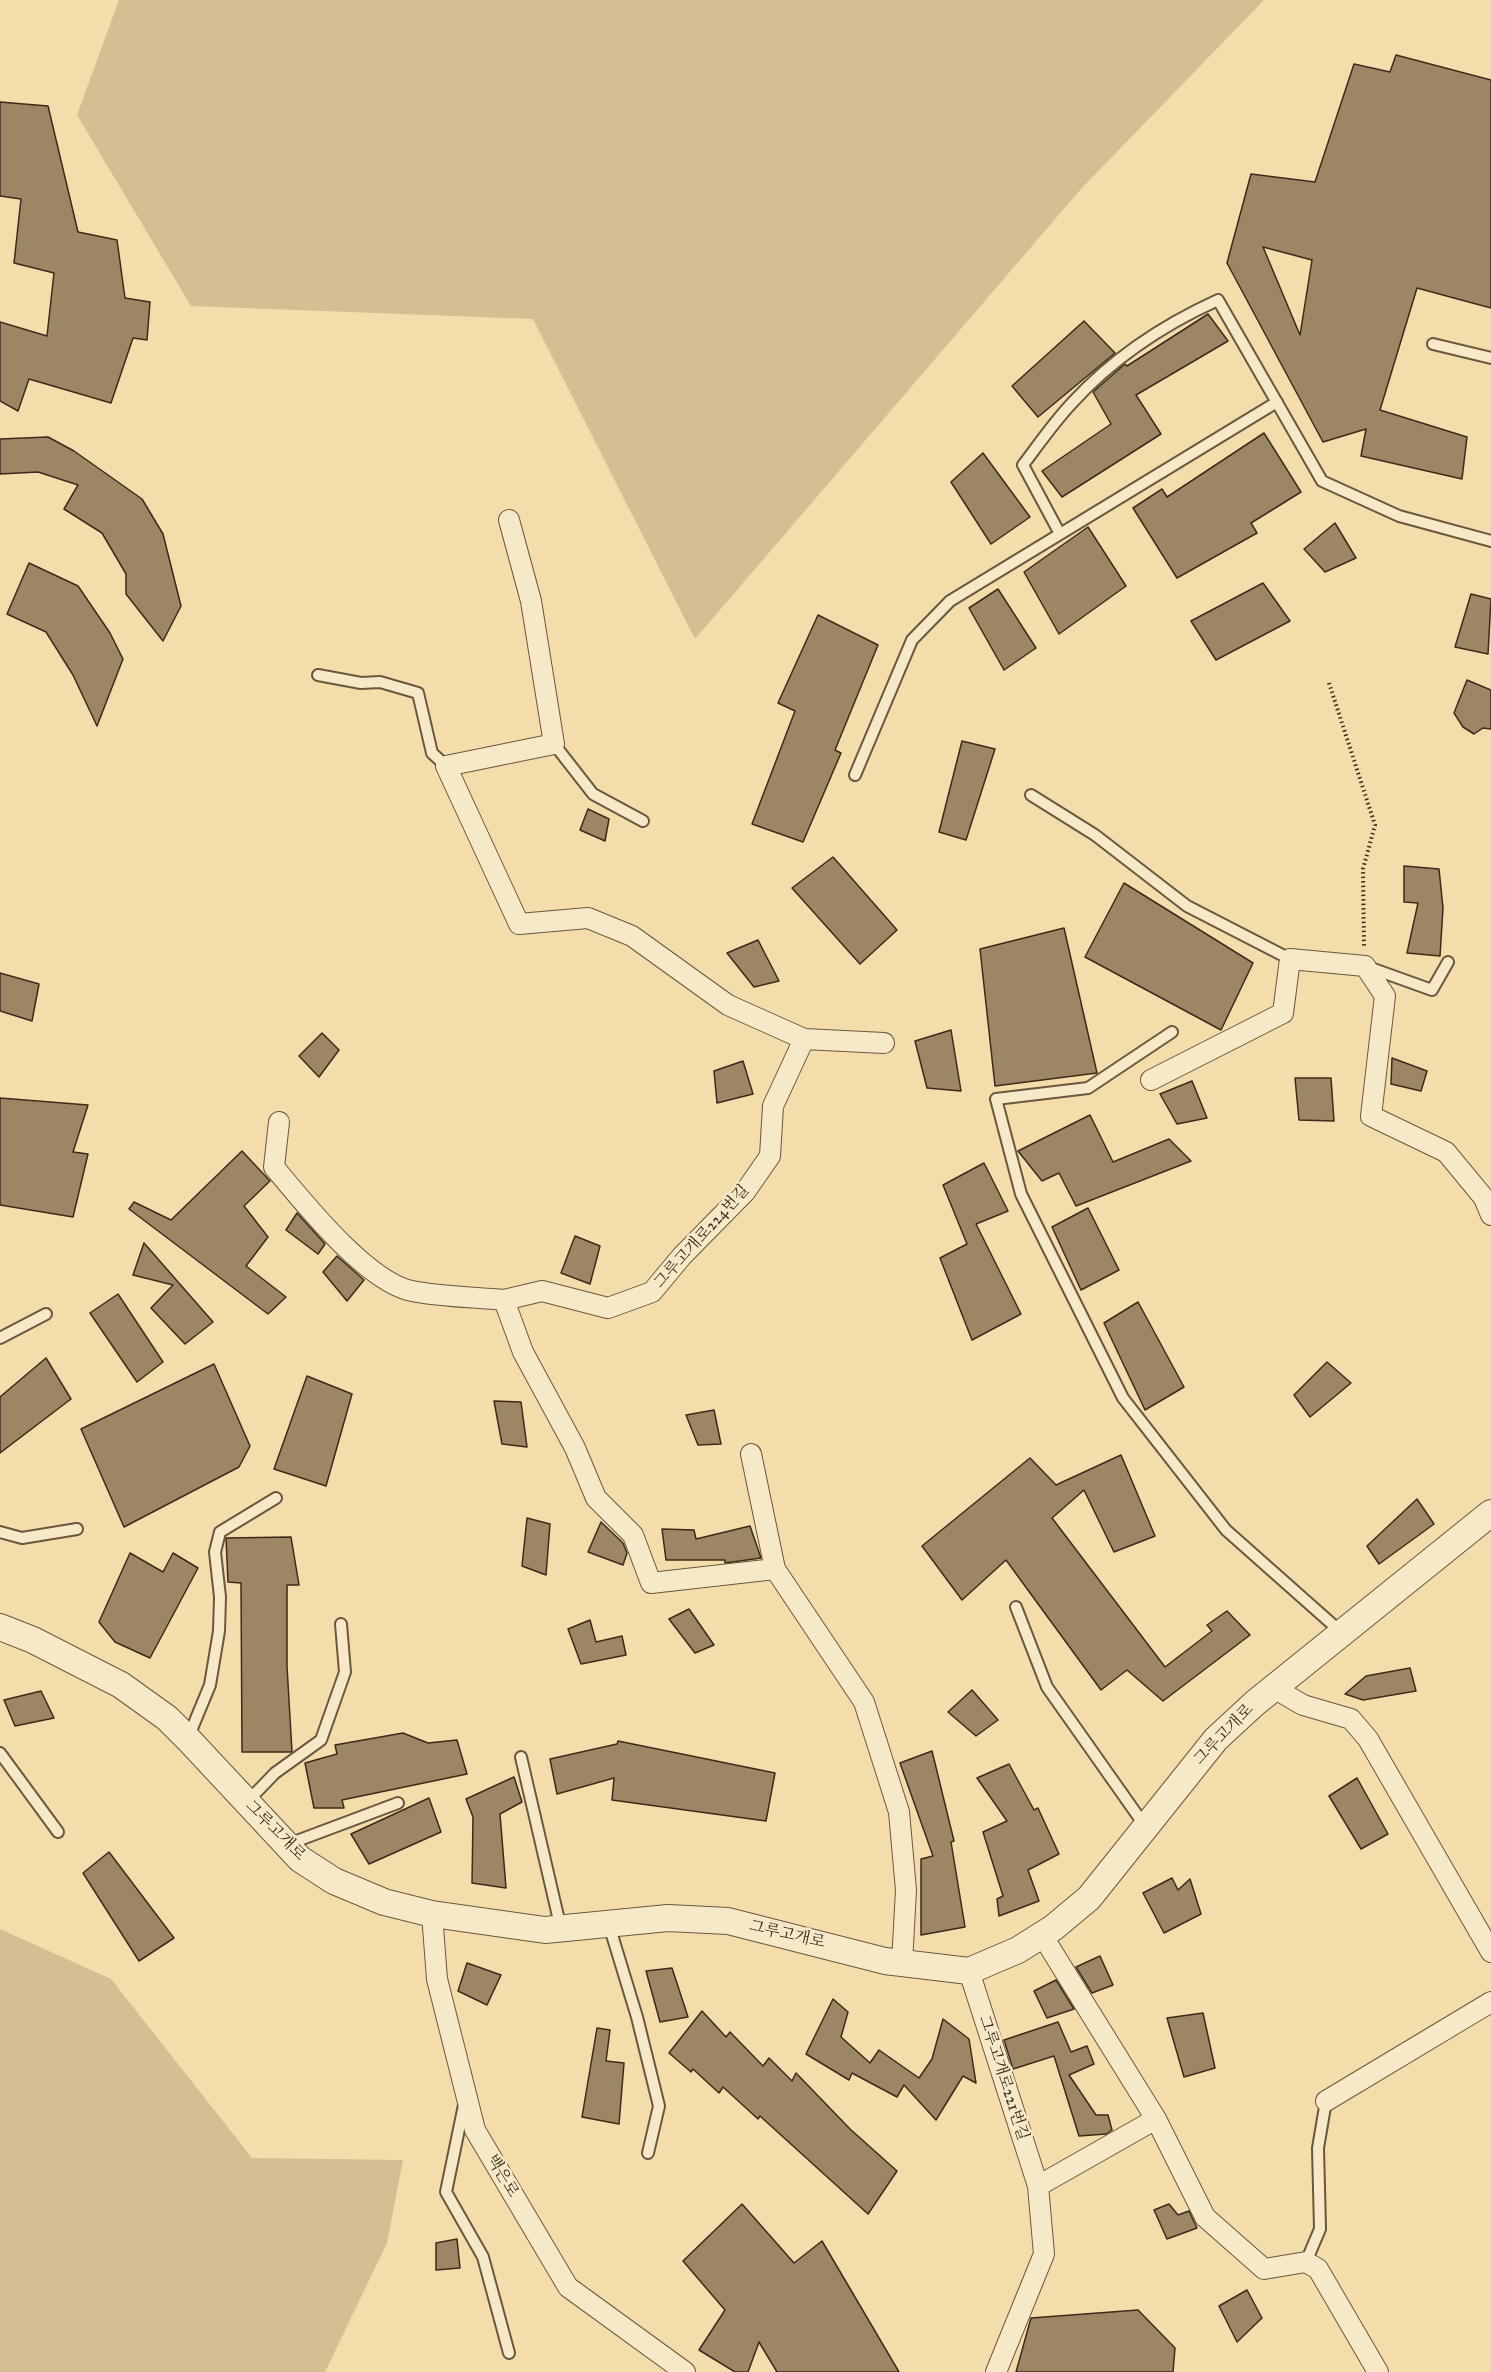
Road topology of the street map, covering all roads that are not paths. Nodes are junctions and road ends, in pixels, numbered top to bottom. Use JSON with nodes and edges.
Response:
{"nodes":[{"id":1,"x":1433,"y":344,"type":"dead end"},
{"id":2,"x":1491,"y":358,"type":"edge"},
{"id":3,"x":1277,"y":402,"type":"junction"},
{"id":4,"x":509,"y":520,"type":"dead end"},
{"id":5,"x":1060,"y":534,"type":"junction"},
{"id":6,"x":1491,"y":541,"type":"edge"},
{"id":7,"x":318,"y":675,"type":"dead end"},
{"id":8,"x":554,"y":744,"type":"junction"},
{"id":9,"x":446,"y":766,"type":"junction"},
{"id":10,"x":855,"y":776,"type":"dead end"},
{"id":11,"x":1031,"y":795,"type":"dead end"},
{"id":12,"x":643,"y":821,"type":"dead end"},
{"id":13,"x":1290,"y":959,"type":"junction"},
{"id":14,"x":1448,"y":962,"type":"dead end"},
{"id":15,"x":1365,"y":966,"type":"junction"},
{"id":16,"x":1172,"y":1032,"type":"dead end"},
{"id":17,"x":804,"y":1039,"type":"junction"},
{"id":18,"x":884,"y":1043,"type":"dead end"},
{"id":19,"x":1151,"y":1080,"type":"dead end"},
{"id":20,"x":279,"y":1122,"type":"dead end"},
{"id":21,"x":1491,"y":1215,"type":"edge"},
{"id":22,"x":504,"y":1300,"type":"junction"},
{"id":23,"x":46,"y":1314,"type":"dead end"},
{"id":24,"x":0,"y":1338,"type":"edge"},
{"id":25,"x":751,"y":1454,"type":"dead end"},
{"id":26,"x":276,"y":1498,"type":"dead end"},
{"id":27,"x":1491,"y":1513,"type":"edge"},
{"id":28,"x":77,"y":1529,"type":"dead end"},
{"id":29,"x":0,"y":1532,"type":"edge"},
{"id":30,"x":775,"y":1569,"type":"junction"},
{"id":31,"x":1016,"y":1607,"type":"dead end"},
{"id":32,"x":341,"y":1624,"type":"dead end"},
{"id":33,"x":1,"y":1629,"type":"edge"},
{"id":34,"x":1341,"y":1632,"type":"junction"},
{"id":35,"x":1274,"y":1688,"type":"junction"},
{"id":36,"x":188,"y":1739,"type":"junction"},
{"id":37,"x":0,"y":1753,"type":"edge"},
{"id":38,"x":521,"y":1757,"type":"dead end"},
{"id":39,"x":247,"y":1802,"type":"junction"},
{"id":40,"x":398,"y":1803,"type":"dead end"},
{"id":41,"x":1145,"y":1826,"type":"junction"},
{"id":42,"x":58,"y":1832,"type":"dead end"},
{"id":43,"x":286,"y":1845,"type":"junction"},
{"id":44,"x":432,"y":1914,"type":"junction"},
{"id":45,"x":609,"y":1925,"type":"junction"},
{"id":46,"x":561,"y":1929,"type":"junction"},
{"id":47,"x":1042,"y":1935,"type":"junction"},
{"id":48,"x":1491,"y":1952,"type":"edge"},
{"id":49,"x":902,"y":1963,"type":"junction"},
{"id":50,"x":969,"y":1971,"type":"junction"},
{"id":51,"x":1491,"y":2002,"type":"edge"},
{"id":52,"x":466,"y":2096,"type":"junction"},
{"id":53,"x":1326,"y":2101,"type":"joint"},
{"id":54,"x":1156,"y":2119,"type":"junction"},
{"id":55,"x":648,"y":2153,"type":"dead end"},
{"id":56,"x":1038,"y":2186,"type":"junction"},
{"id":57,"x":1306,"y":2262,"type":"junction"},
{"id":58,"x":509,"y":2353,"type":"dead end"},
{"id":59,"x":685,"y":2372,"type":"edge"},
{"id":60,"x":996,"y":2372,"type":"edge"},
{"id":61,"x":1378,"y":2372,"type":"edge"}],
"edges":[{"from":1,"to":2,"type":"lane"},
{"from":3,"to":5,"type":"lane"},
{"from":3,"to":5,"type":"lane"},
{"from":3,"to":6,"type":"lane"},
{"from":4,"to":8,"type":"street"},
{"from":5,"to":10,"type":"lane"},
{"from":7,"to":9,"type":"lane"},
{"from":8,"to":9,"type":"street"},
{"from":8,"to":12,"type":"lane"},
{"from":9,"to":17,"type":"street"},
{"from":11,"to":13,"type":"lane"},
{"from":13,"to":15,"type":"street"},
{"from":13,"to":19,"type":"street"},
{"from":14,"to":15,"type":"lane"},
{"from":15,"to":21,"type":"street"},
{"from":16,"to":34,"type":"lane"},
{"from":17,"to":18,"type":"street"},
{"from":17,"to":22,"type":"street","name":"그루고개로224번길"},
{"from":20,"to":22,"type":"street","name":"그루고개로224번길"},
{"from":22,"to":30,"type":"street"},
{"from":23,"to":24,"type":"lane"},
{"from":25,"to":30,"type":"street"},
{"from":26,"to":36,"type":"lane"},
{"from":27,"to":34,"type":"street","name":"그루고개로"},
{"from":28,"to":29,"type":"lane"},
{"from":30,"to":49,"type":"street"},
{"from":31,"to":41,"type":"lane"},
{"from":32,"to":39,"type":"lane"},
{"from":33,"to":36,"type":"street","name":"그루고개로"},
{"from":34,"to":35,"type":"street","name":"그루고개로"},
{"from":35,"to":41,"type":"street","name":"그루고개로"},
{"from":35,"to":48,"type":"street"},
{"from":36,"to":39,"type":"street","name":"그루고개로"},
{"from":37,"to":42,"type":"lane"},
{"from":38,"to":46,"type":"lane"},
{"from":39,"to":43,"type":"street","name":"그루고개로"},
{"from":40,"to":43,"type":"lane"},
{"from":41,"to":47,"type":"street","name":"그루고개로"},
{"from":43,"to":44,"type":"street","name":"그루고개로"},
{"from":44,"to":46,"type":"street","name":"그루고개로"},
{"from":44,"to":52,"type":"street","name":"백은로"},
{"from":45,"to":46,"type":"street","name":"그루고개로"},
{"from":45,"to":49,"type":"street","name":"그루고개로"},
{"from":45,"to":55,"type":"lane"},
{"from":47,"to":50,"type":"street","name":"그루고개로"},
{"from":47,"to":54,"type":"street"},
{"from":49,"to":50,"type":"street","name":"그루고개로"},
{"from":50,"to":56,"type":"street","name":"그루고개로221번길"},
{"from":51,"to":53,"type":"street"},
{"from":52,"to":58,"type":"lane"},
{"from":52,"to":59,"type":"street","name":"백은로"},
{"from":53,"to":57,"type":"lane"},
{"from":54,"to":56,"type":"street"},
{"from":54,"to":57,"type":"street"},
{"from":56,"to":60,"type":"street","name":"그루고개로221번길"},
{"from":57,"to":61,"type":"street"}]}
